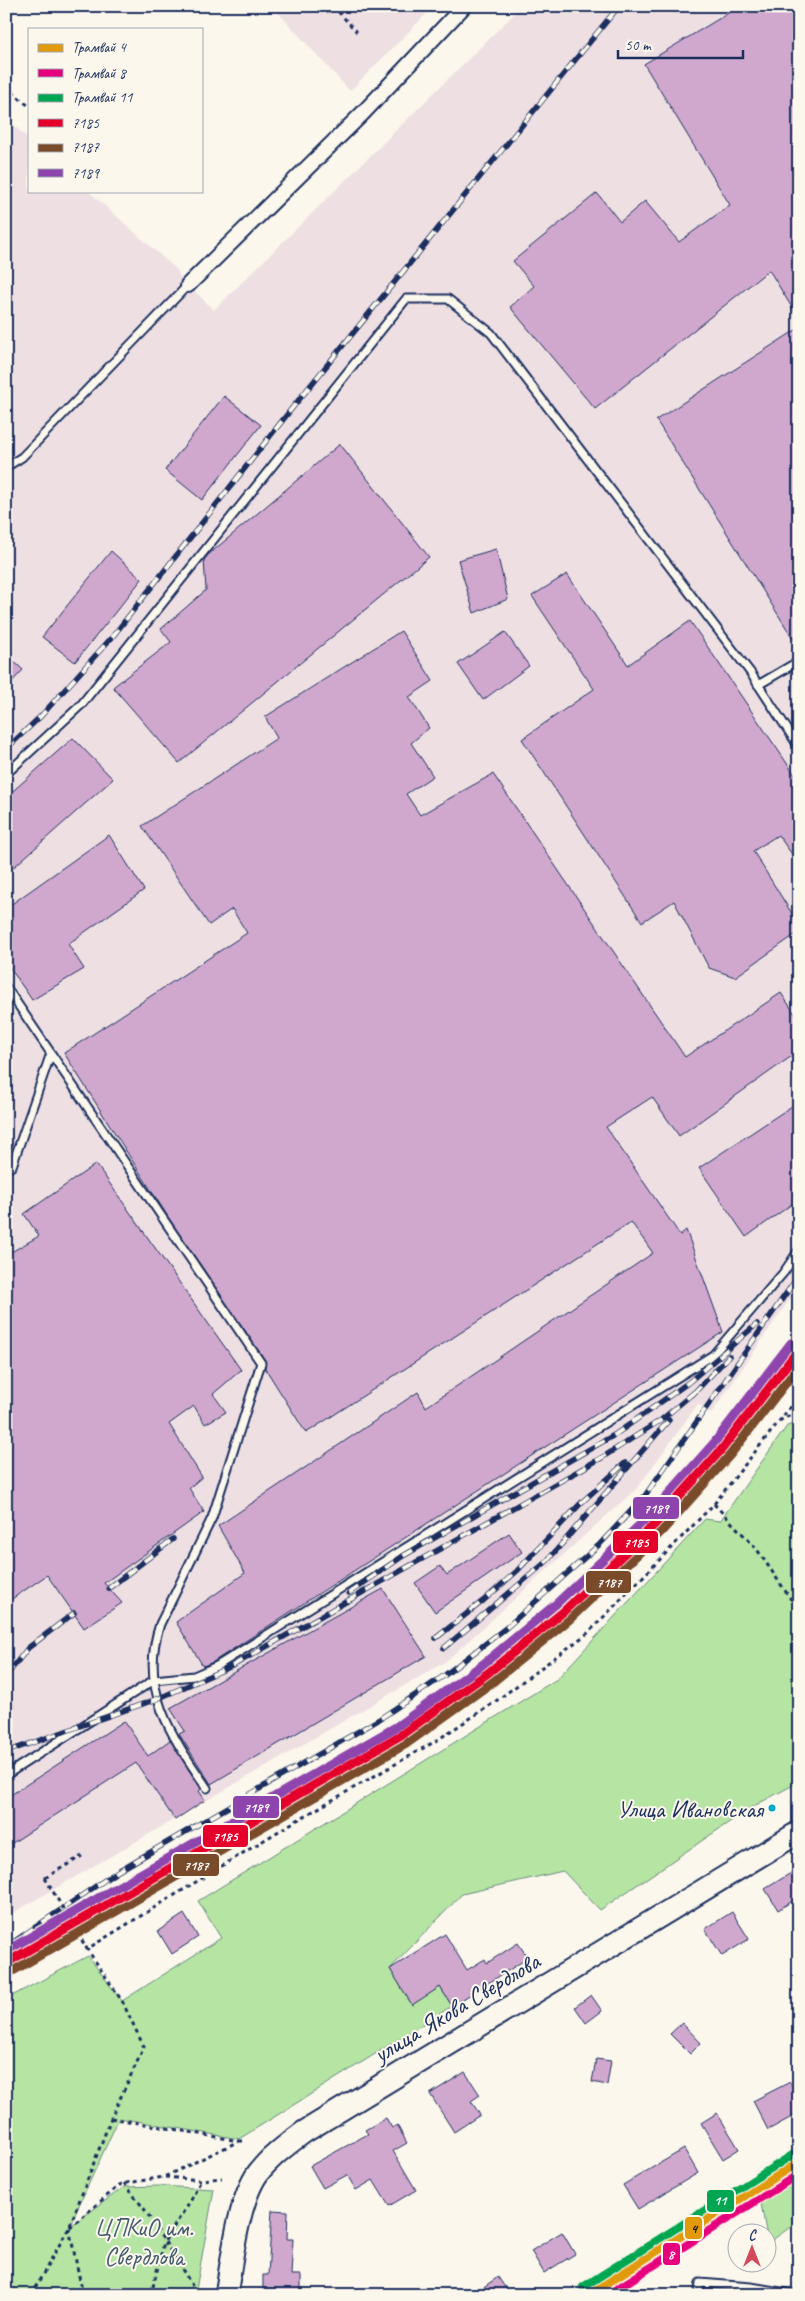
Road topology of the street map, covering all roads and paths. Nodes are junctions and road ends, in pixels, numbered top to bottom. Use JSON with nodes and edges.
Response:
{"nodes":[{"id":1,"x":333,"y":6,"type":"edge"},
{"id":2,"x":464,"y":6,"type":"edge"},
{"id":3,"x":358,"y":32,"type":"dead end"},
{"id":4,"x":6,"y":87,"type":"edge"},
{"id":5,"x":28,"y":105,"type":"edge"},
{"id":6,"x":188,"y":285,"type":"joint"},
{"id":7,"x":6,"y":467,"type":"edge"},
{"id":8,"x":799,"y":661,"type":"edge"},
{"id":9,"x":758,"y":685,"type":"junction"},
{"id":10,"x":799,"y":747,"type":"edge"},
{"id":11,"x":6,"y":774,"type":"edge"},
{"id":12,"x":6,"y":987,"type":"edge"},
{"id":13,"x":51,"y":1052,"type":"junction"},
{"id":14,"x":6,"y":1170,"type":"edge"},
{"id":15,"x":799,"y":1250,"type":"edge"},
{"id":16,"x":799,"y":1396,"type":"edge"},
{"id":17,"x":799,"y":1411,"type":"edge"},
{"id":18,"x":778,"y":1422,"type":"junction"},
{"id":19,"x":714,"y":1504,"type":"junction"},
{"id":20,"x":799,"y":1612,"type":"edge"},
{"id":21,"x":154,"y":1680,"type":"junction"},
{"id":22,"x":6,"y":1775,"type":"edge"},
{"id":23,"x":207,"y":1788,"type":"dead end"},
{"id":24,"x":799,"y":1832,"type":"edge"},
{"id":25,"x":82,"y":1856,"type":"dead end"},
{"id":26,"x":87,"y":1949,"type":"junction"},
{"id":27,"x":111,"y":2118,"type":"junction"},
{"id":28,"x":239,"y":2140,"type":"junction"},
{"id":29,"x":245,"y":2140,"type":"dead end"},
{"id":30,"x":164,"y":2176,"type":"junction"},
{"id":31,"x":222,"y":2178,"type":"dead end"},
{"id":32,"x":201,"y":2180,"type":"junction"},
{"id":33,"x":124,"y":2183,"type":"junction"},
{"id":34,"x":69,"y":2228,"type":"junction"},
{"id":35,"x":164,"y":2242,"type":"junction"},
{"id":36,"x":31,"y":2295,"type":"edge"},
{"id":37,"x":83,"y":2295,"type":"edge"},
{"id":38,"x":151,"y":2295,"type":"edge"},
{"id":39,"x":198,"y":2295,"type":"edge"},
{"id":40,"x":226,"y":2295,"type":"edge"},
{"id":41,"x":698,"y":2295,"type":"edge"},
{"id":42,"x":799,"y":2295,"type":"edge"}],
"edges":[{"from":1,"to":3,"type":"path"},
{"from":2,"to":6,"type":"street"},
{"from":4,"to":5,"type":"path"},
{"from":6,"to":7,"type":"lane"},
{"from":8,"to":9,"type":"lane"},
{"from":9,"to":10,"type":"lane"},
{"from":9,"to":11,"type":"lane"},
{"from":12,"to":13,"type":"lane"},
{"from":13,"to":14,"type":"lane"},
{"from":13,"to":21,"type":"lane"},
{"from":15,"to":21,"type":"lane"},
{"from":16,"to":18,"type":"path"},
{"from":17,"to":18,"type":"path"},
{"from":18,"to":19,"type":"path"},
{"from":19,"to":20,"type":"path"},
{"from":19,"to":26,"type":"path"},
{"from":21,"to":22,"type":"lane"},
{"from":21,"to":23,"type":"lane"},
{"from":24,"to":40,"type":"main road","name":"улица Якова Свердлова"},
{"from":25,"to":26,"type":"path","bridge":true},
{"from":26,"to":27,"type":"path"},
{"from":27,"to":28,"type":"path"},
{"from":27,"to":34,"type":"path"},
{"from":28,"to":29,"type":"path"},
{"from":28,"to":30,"type":"path"},
{"from":30,"to":32,"type":"path"},
{"from":30,"to":33,"type":"path"},
{"from":31,"to":32,"type":"path"},
{"from":32,"to":35,"type":"path"},
{"from":33,"to":34,"type":"path"},
{"from":33,"to":35,"type":"path"},
{"from":34,"to":36,"type":"path"},
{"from":34,"to":37,"type":"path"},
{"from":35,"to":38,"type":"path"},
{"from":35,"to":39,"type":"path"},
{"from":41,"to":42,"type":"lane"}]}
